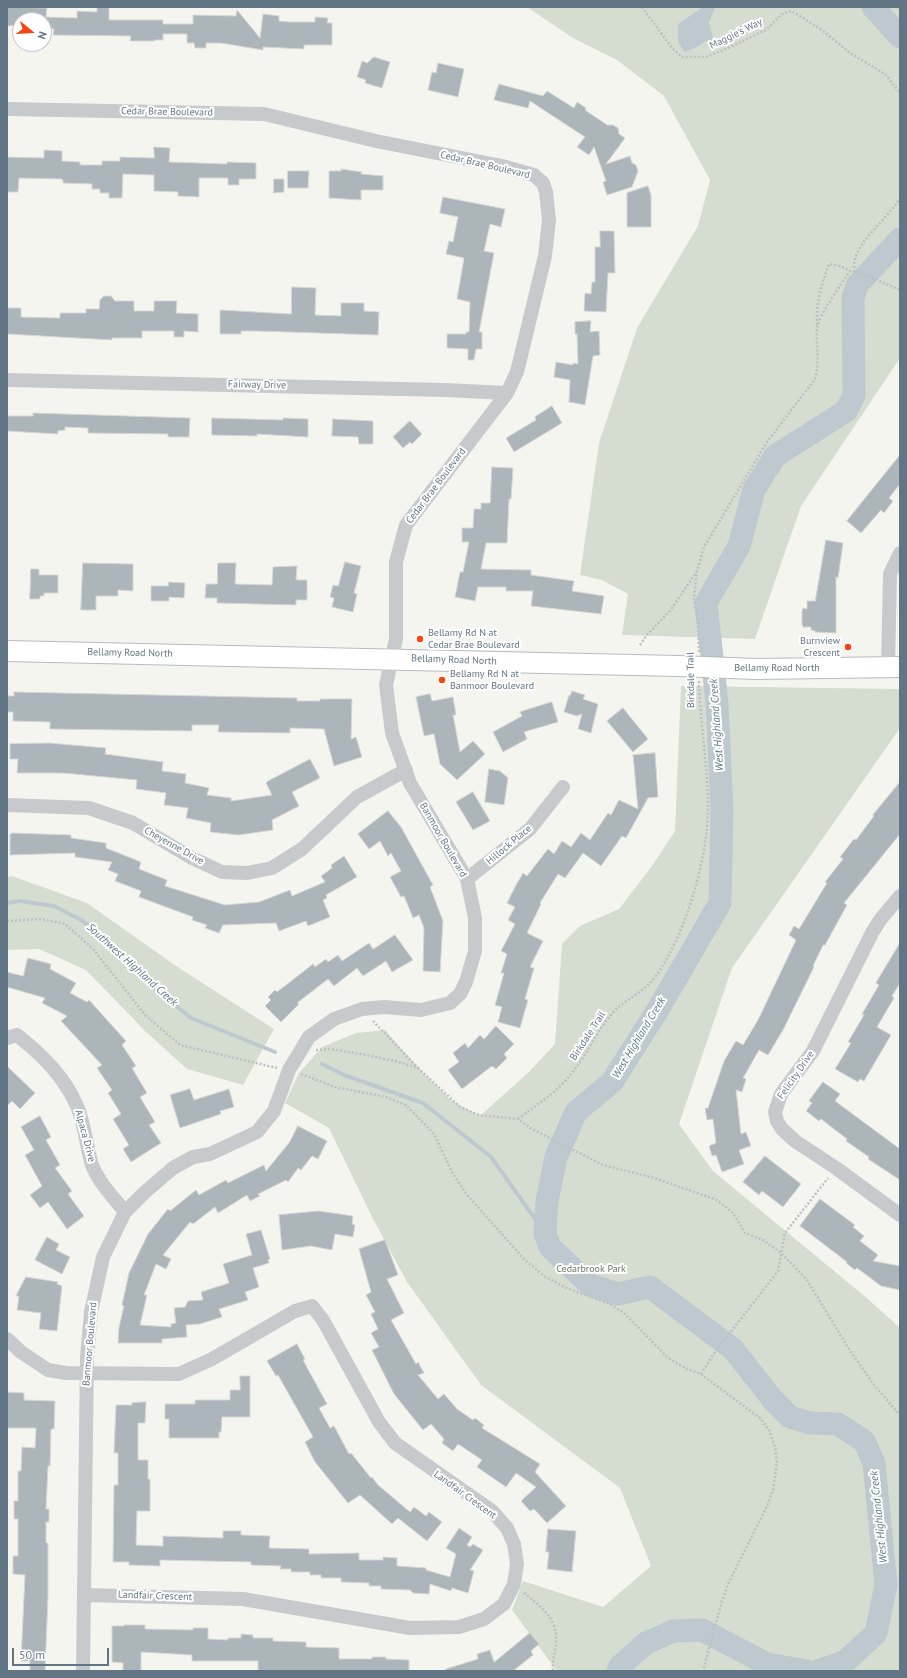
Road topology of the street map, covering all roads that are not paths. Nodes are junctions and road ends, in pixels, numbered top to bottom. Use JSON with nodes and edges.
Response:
{"nodes":[{"id":1,"x":7,"y":109,"type":"edge"},
{"id":2,"x":7,"y":380,"type":"edge"},
{"id":3,"x":506,"y":393,"type":"junction"},
{"id":4,"x":900,"y":554,"type":"edge"},
{"id":5,"x":7,"y":651,"type":"edge"},
{"id":6,"x":393,"y":658,"type":"junction"},
{"id":7,"x":894,"y":667,"type":"edge"},
{"id":8,"x":406,"y":770,"type":"junction"},
{"id":9,"x":563,"y":787,"type":"dead end"},
{"id":10,"x":7,"y":805,"type":"edge"},
{"id":11,"x":467,"y":879,"type":"junction"},
{"id":12,"x":900,"y":896,"type":"edge"},
{"id":13,"x":7,"y":1038,"type":"edge"},
{"id":14,"x":126,"y":1212,"type":"junction"},
{"id":15,"x":900,"y":1215,"type":"edge"},
{"id":16,"x":7,"y":1339,"type":"edge"},
{"id":17,"x":87,"y":1373,"type":"junction"},
{"id":18,"x":84,"y":1594,"type":"junction"},
{"id":19,"x":83,"y":1671,"type":"edge"}],
"edges":[{"from":1,"to":3,"type":"street","name":"Cedar Brae Boulevard"},
{"from":2,"to":3,"type":"street","name":"Fairway Drive"},
{"from":3,"to":6,"type":"street","name":"Cedar Brae Boulevard"},
{"from":4,"to":7,"type":"street"},
{"from":5,"to":6,"type":"street","name":"Bellamy Road North"},
{"from":6,"to":7,"type":"street","name":"Bellamy Road North","bridge":true},
{"from":6,"to":8,"type":"street","name":"Banmoor Boulevard"},
{"from":8,"to":10,"type":"street","name":"Cheyenne Drive"},
{"from":8,"to":11,"type":"street","name":"Banmoor Boulevard"},
{"from":9,"to":11,"type":"street","name":"Hillock Place"},
{"from":11,"to":14,"type":"street","name":"Banmoor Boulevard"},
{"from":12,"to":15,"type":"street","name":"Felicity Drive"},
{"from":13,"to":14,"type":"street","name":"Alpaca Drive"},
{"from":14,"to":17,"type":"street","name":"Banmoor Boulevard"},
{"from":16,"to":17,"type":"street"},
{"from":17,"to":18,"type":"street","name":"Banmoor Boulevard"},
{"from":17,"to":18,"type":"street","name":"Landfair Crescent"},
{"from":18,"to":19,"type":"street","name":"Banmoor Boulevard"}]}
